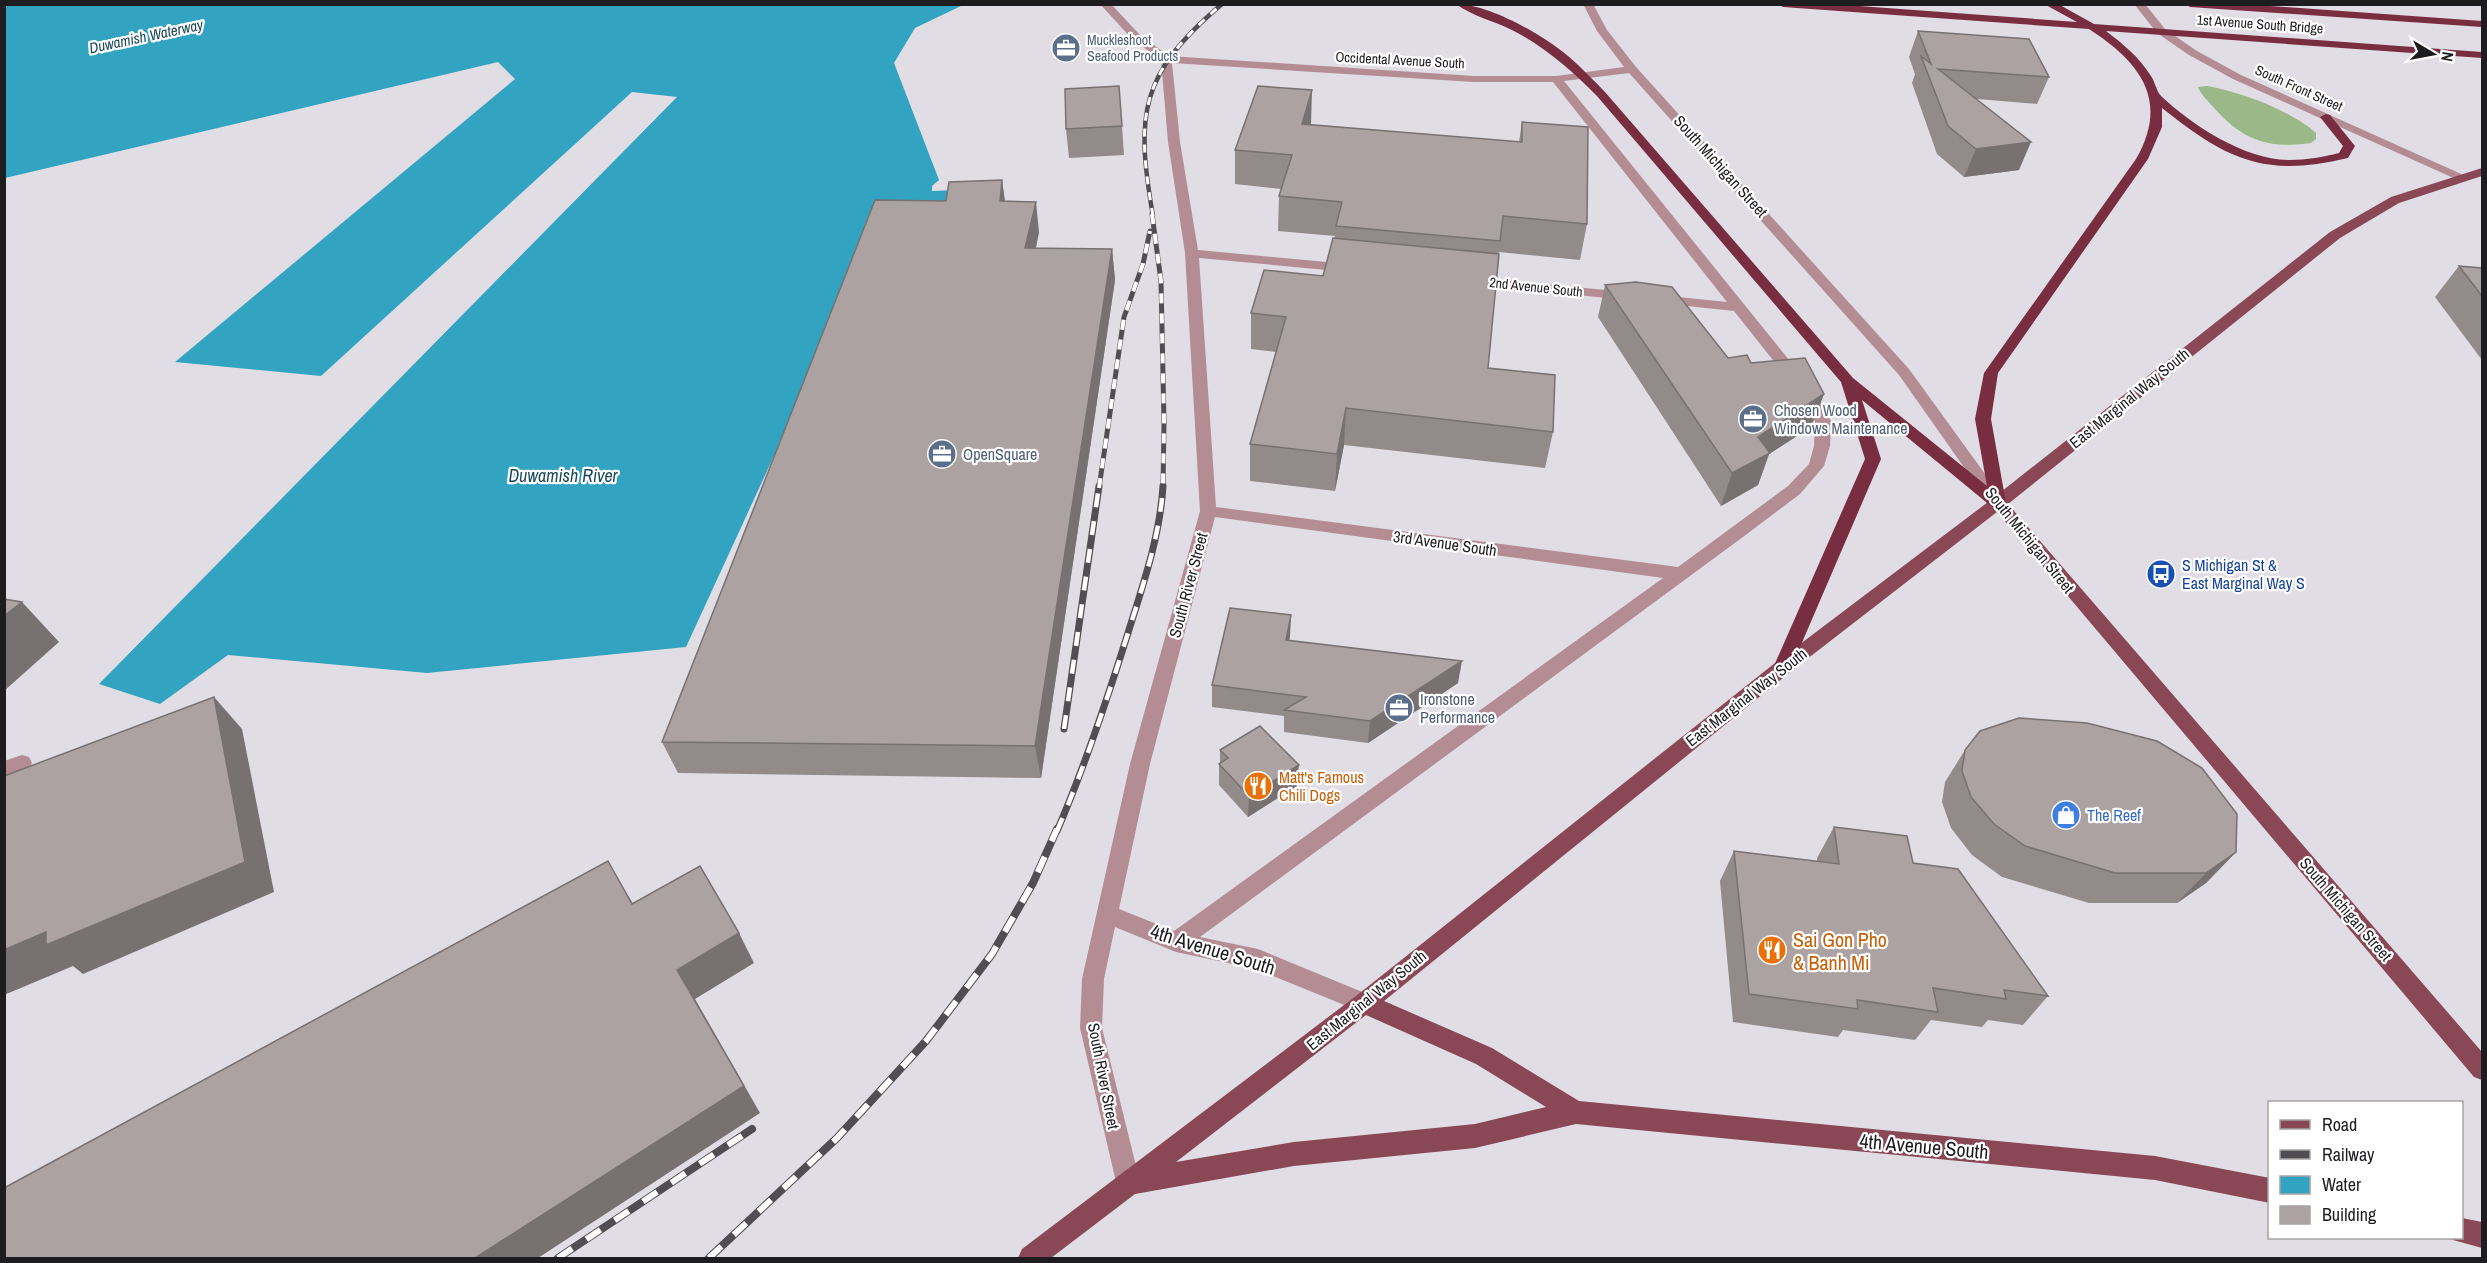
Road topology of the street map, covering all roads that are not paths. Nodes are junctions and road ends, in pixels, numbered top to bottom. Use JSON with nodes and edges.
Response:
{"nodes":[{"id":1,"x":1105,"y":4,"type":"edge"},
{"id":2,"x":1461,"y":4,"type":"edge"},
{"id":3,"x":1588,"y":4,"type":"edge"},
{"id":4,"x":1783,"y":4,"type":"edge"},
{"id":5,"x":2049,"y":4,"type":"edge"},
{"id":6,"x":2139,"y":4,"type":"edge"},
{"id":7,"x":2190,"y":4,"type":"edge"},
{"id":8,"x":2482,"y":24,"type":"edge"},
{"id":9,"x":2482,"y":55,"type":"edge"},
{"id":10,"x":1166,"y":59,"type":"junction"},
{"id":11,"x":1632,"y":69,"type":"junction"},
{"id":12,"x":1556,"y":79,"type":"junction"},
{"id":13,"x":2155,"y":96,"type":"junction"},
{"id":14,"x":2326,"y":117,"type":"junction"},
{"id":15,"x":2482,"y":172,"type":"edge"},
{"id":16,"x":2462,"y":177,"type":"junction"},
{"id":17,"x":1192,"y":253,"type":"junction"},
{"id":18,"x":1360,"y":269,"type":"edge"},
{"id":19,"x":1454,"y":279,"type":"edge"},
{"id":20,"x":1737,"y":307,"type":"junction"},
{"id":21,"x":1848,"y":381,"type":"junction"},
{"id":22,"x":1998,"y":503,"type":"junction"},
{"id":23,"x":1208,"y":511,"type":"junction"},
{"id":24,"x":1681,"y":574,"type":"junction"},
{"id":25,"x":1782,"y":668,"type":"junction"},
{"id":26,"x":1106,"y":913,"type":"junction"},
{"id":27,"x":1176,"y":942,"type":"junction"},
{"id":28,"x":1364,"y":1003,"type":"junction"},
{"id":29,"x":2482,"y":1068,"type":"edge"},
{"id":30,"x":1576,"y":1112,"type":"junction"},
{"id":31,"x":1128,"y":1182,"type":"junction"},
{"id":32,"x":2268,"y":1191,"type":"edge"},
{"id":33,"x":2463,"y":1231,"type":"edge"},
{"id":34,"x":2482,"y":1235,"type":"edge"},
{"id":35,"x":1031,"y":1258,"type":"edge"}],
"edges":[{"from":1,"to":10,"type":"street"},
{"from":2,"to":21,"type":"highway"},
{"from":3,"to":11,"type":"street","name":"South Michigan Street"},
{"from":4,"to":9,"type":"highway","name":"1st Avenue South Bridge"},
{"from":5,"to":13,"type":"highway"},
{"from":6,"to":14,"type":"street","name":"South Front Street"},
{"from":7,"to":8,"type":"highway","name":"1st Avenue South Bridge"},
{"from":10,"to":12,"type":"street","name":"Occidental Avenue South"},
{"from":10,"to":17,"type":"street","name":"South River Street"},
{"from":11,"to":12,"type":"street","name":"Occidental Avenue South"},
{"from":11,"to":22,"type":"street","name":"South Michigan Street"},
{"from":12,"to":20,"type":"street"},
{"from":13,"to":14,"type":"highway"},
{"from":13,"to":22,"type":"highway"},
{"from":14,"to":16,"type":"street","name":"South Front Street"},
{"from":15,"to":16,"type":"main road","name":"East Marginal Way South"},
{"from":16,"to":22,"type":"main road","name":"East Marginal Way South"},
{"from":17,"to":18,"type":"street"},
{"from":17,"to":23,"type":"street","name":"South River Street"},
{"from":19,"to":20,"type":"street","name":"2nd Avenue South"},
{"from":20,"to":24,"type":"street"},
{"from":21,"to":22,"type":"highway"},
{"from":21,"to":25,"type":"highway"},
{"from":22,"to":25,"type":"main road","name":"East Marginal Way South"},
{"from":22,"to":29,"type":"main road","name":"South Michigan Street"},
{"from":23,"to":24,"type":"street","name":"3rd Avenue South"},
{"from":23,"to":26,"type":"street","name":"South River Street"},
{"from":24,"to":27,"type":"street"},
{"from":25,"to":28,"type":"main road","name":"East Marginal Way South"},
{"from":26,"to":27,"type":"street","name":"4th Avenue South"},
{"from":26,"to":31,"type":"street","name":"South River Street"},
{"from":27,"to":28,"type":"street","name":"4th Avenue South"},
{"from":28,"to":30,"type":"main road","name":"4th Avenue South"},
{"from":28,"to":31,"type":"main road","name":"East Marginal Way South"},
{"from":30,"to":31,"type":"main road","name":"4th Avenue South"},
{"from":30,"to":32,"type":"main road","name":"4th Avenue South"},
{"from":31,"to":35,"type":"main road","name":"East Marginal Way South"},
{"from":33,"to":34,"type":"main road"}]}
